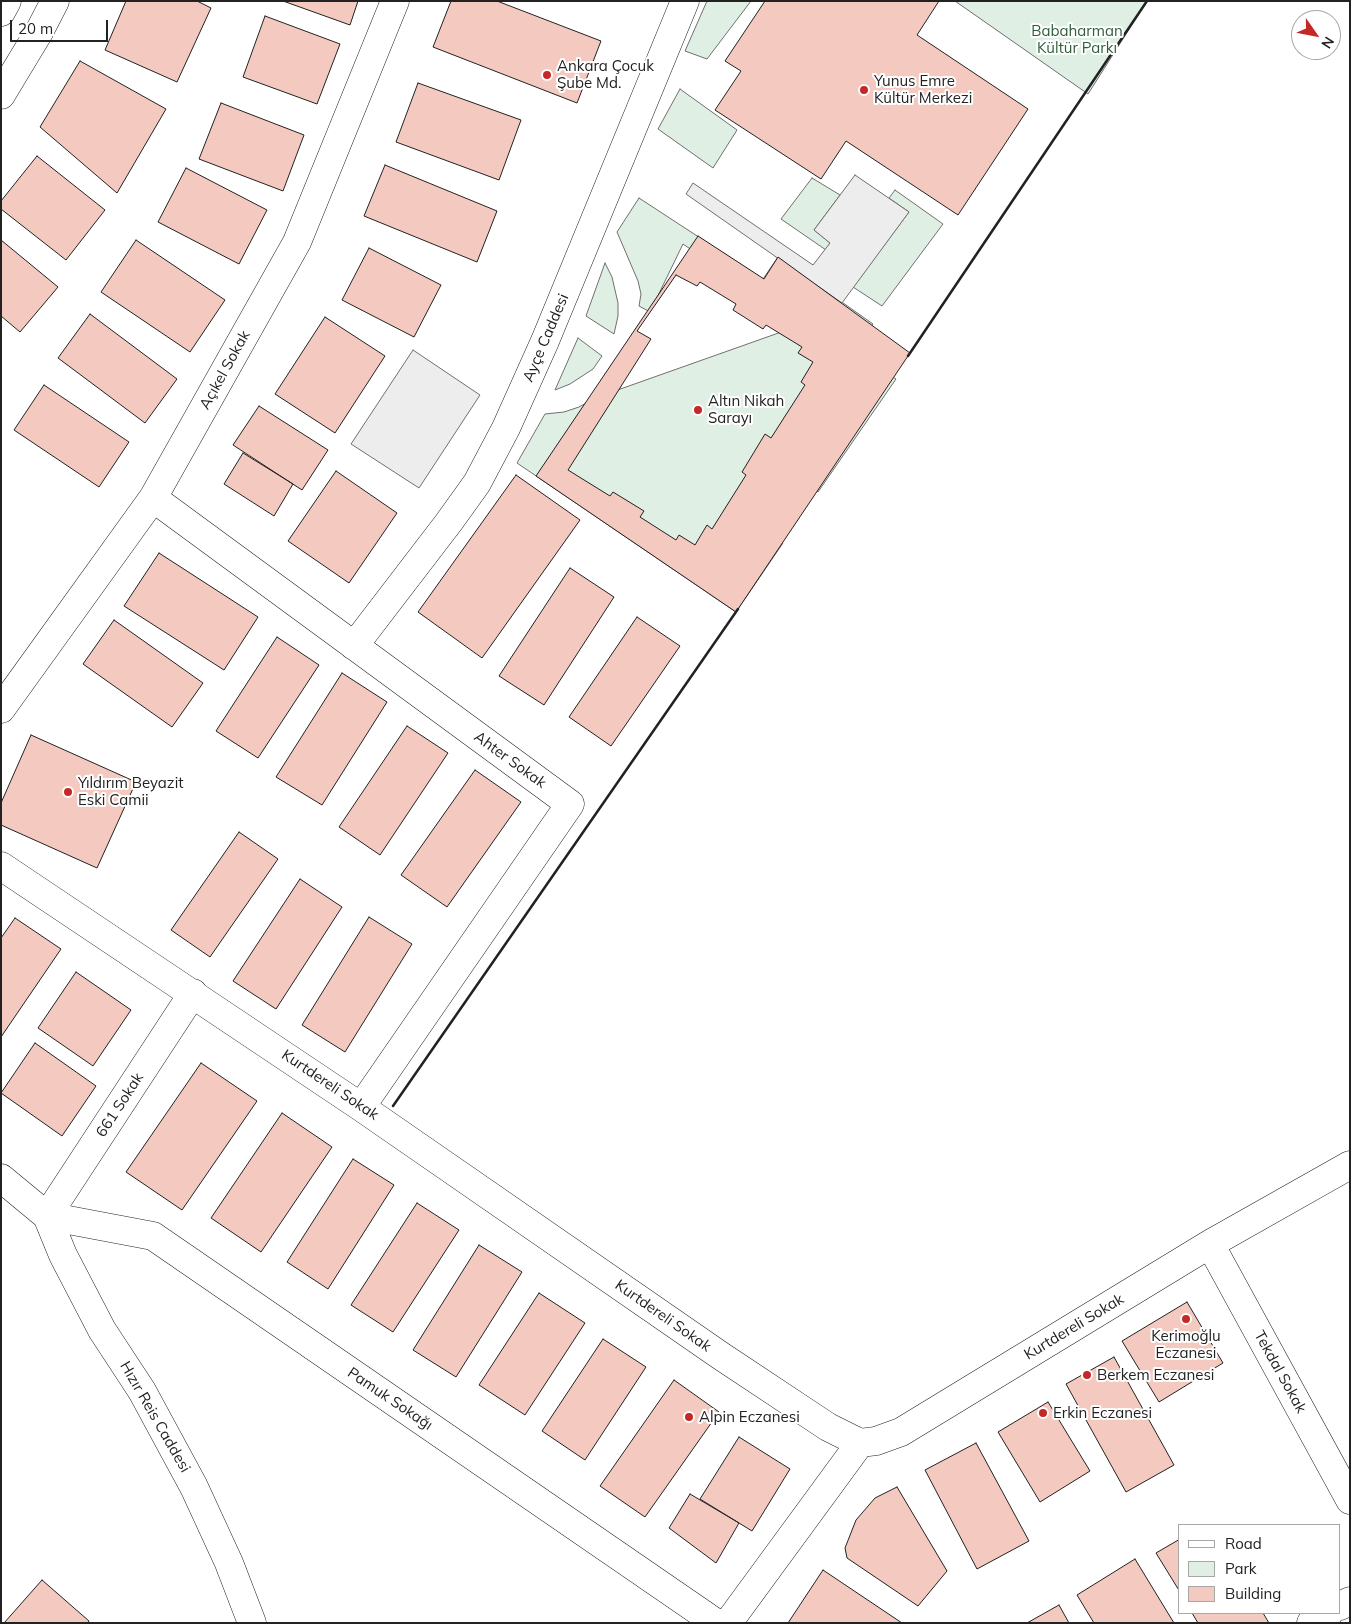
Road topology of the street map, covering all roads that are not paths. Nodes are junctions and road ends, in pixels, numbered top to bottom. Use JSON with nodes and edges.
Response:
{"nodes":[{"id":1,"x":7,"y":1,"type":"edge"},
{"id":2,"x":55,"y":1,"type":"edge"},
{"id":3,"x":395,"y":1,"type":"edge"},
{"id":4,"x":678,"y":3,"type":"edge"},
{"id":5,"x":1,"y":12,"type":"edge"},
{"id":6,"x":1,"y":96,"type":"edge"},
{"id":7,"x":153,"y":498,"type":"junction"},
{"id":8,"x":354,"y":646,"type":"junction"},
{"id":9,"x":1,"y":709,"type":"edge"},
{"id":10,"x":1,"y":866,"type":"edge"},
{"id":11,"x":192,"y":993,"type":"junction"},
{"id":12,"x":361,"y":1107,"type":"junction"},
{"id":13,"x":1350,"y":1165,"type":"edge"},
{"id":14,"x":1,"y":1178,"type":"edge"},
{"id":15,"x":47,"y":1216,"type":"junction"},
{"id":16,"x":1210,"y":1244,"type":"junction"},
{"id":17,"x":860,"y":1443,"type":"junction"},
{"id":18,"x":1350,"y":1500,"type":"edge"},
{"id":19,"x":1327,"y":1614,"type":"edge"},
{"id":20,"x":252,"y":1623,"type":"edge"},
{"id":21,"x":716,"y":1623,"type":"edge"},
{"id":22,"x":728,"y":1623,"type":"edge"},
{"id":23,"x":1311,"y":1623,"type":"edge"}],
"edges":[{"from":1,"to":5,"type":"street"},
{"from":2,"to":6,"type":"street"},
{"from":3,"to":7,"type":"street","name":"Açıkel Sokak"},
{"from":4,"to":8,"type":"street","name":"Ayçe Caddesi"},
{"from":7,"to":8,"type":"street","name":"Ahter Sokak"},
{"from":7,"to":9,"type":"street","name":"Açıkel Sokak"},
{"from":8,"to":12,"type":"street","name":"Ahter Sokak"},
{"from":10,"to":11,"type":"street","name":"Kurtdereli Sokak"},
{"from":11,"to":12,"type":"street","name":"Kurtdereli Sokak"},
{"from":11,"to":15,"type":"street","name":"661 Sokak"},
{"from":12,"to":17,"type":"street","name":"Kurtdereli Sokak"},
{"from":13,"to":16,"type":"street","name":"Kurtdereli Sokak"},
{"from":14,"to":15,"type":"street"},
{"from":15,"to":20,"type":"street","name":"Hızır Reis Caddesi"},
{"from":15,"to":21,"type":"street","name":"Pamuk Sokağı"},
{"from":16,"to":17,"type":"street","name":"Kurtdereli Sokak"},
{"from":16,"to":18,"type":"street","name":"Tekdal Sokak"},
{"from":17,"to":22,"type":"street"},
{"from":19,"to":23,"type":"street"}]}
